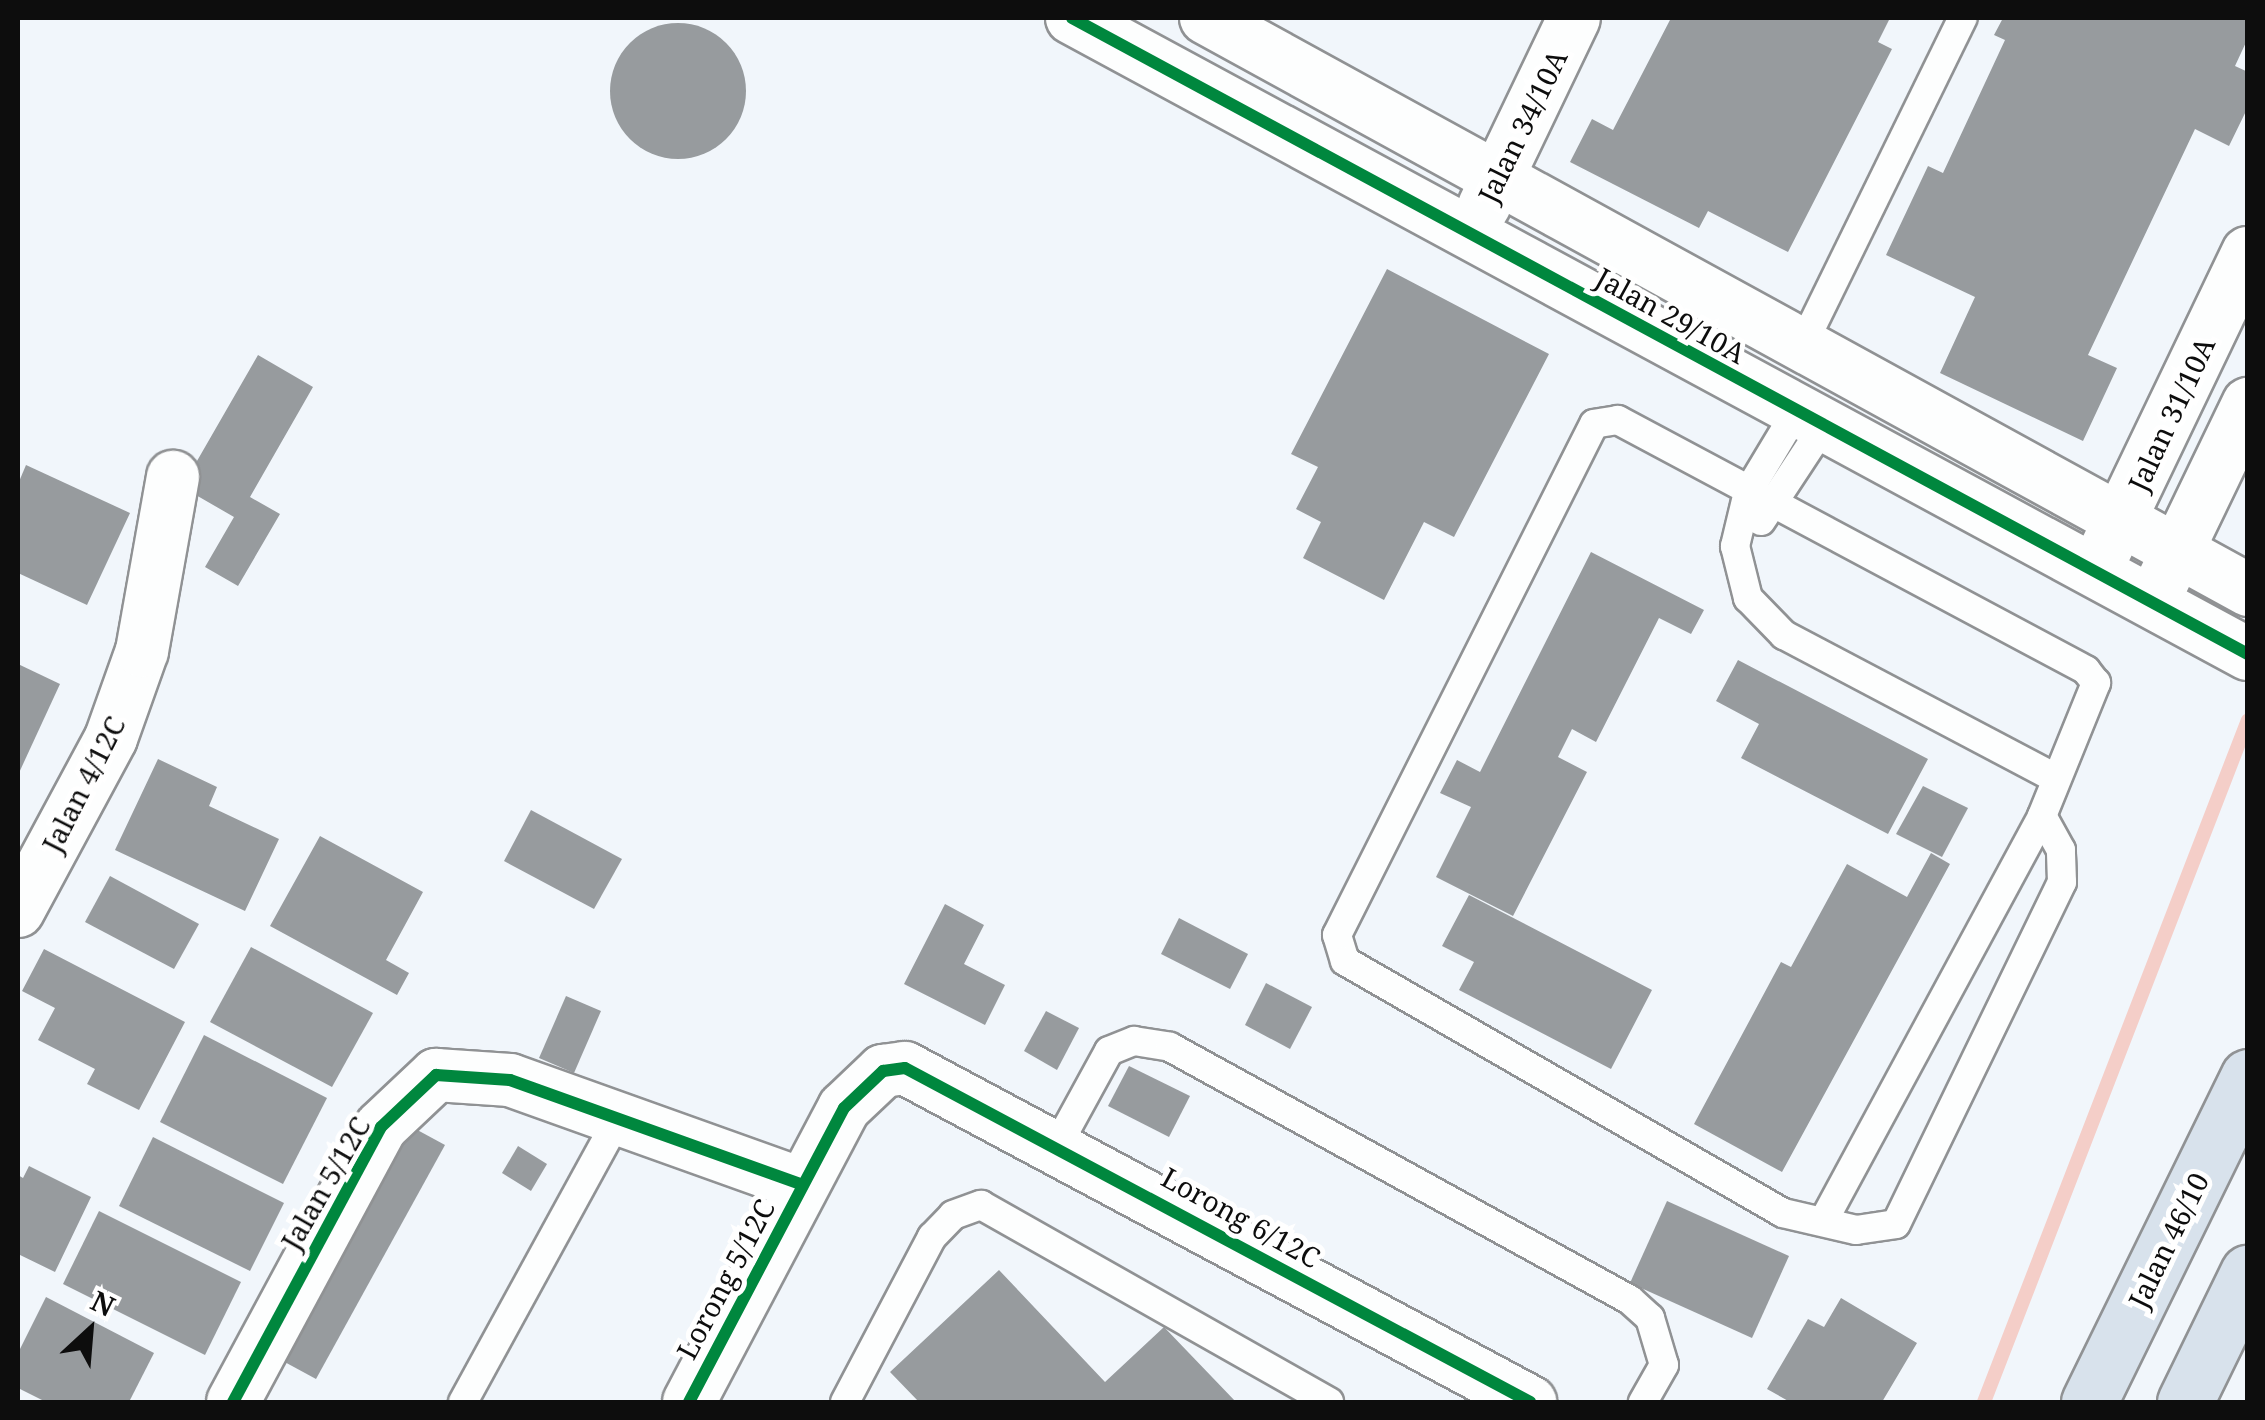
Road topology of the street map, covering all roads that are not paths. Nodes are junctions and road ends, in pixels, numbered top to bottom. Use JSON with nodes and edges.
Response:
{"nodes":[{"id":1,"x":1072,"y":18,"type":"edge"},
{"id":2,"x":1206,"y":18,"type":"edge"},
{"id":3,"x":1574,"y":18,"type":"edge"},
{"id":4,"x":1963,"y":18,"type":"edge"},
{"id":5,"x":1499,"y":176,"type":"junction"},
{"id":6,"x":1470,"y":234,"type":"junction"},
{"id":7,"x":2248,"y":253,"type":"edge"},
{"id":8,"x":1803,"y":344,"type":"junction"},
{"id":9,"x":2248,"y":404,"type":"edge"},
{"id":10,"x":1810,"y":419,"type":"junction"},
{"id":11,"x":173,"y":477,"type":"dead end"},
{"id":12,"x":1748,"y":492,"type":"junction"},
{"id":13,"x":1775,"y":508,"type":"junction"},
{"id":14,"x":2119,"y":524,"type":"junction"},
{"id":15,"x":1735,"y":546,"type":"junction"},
{"id":16,"x":2177,"y":554,"type":"junction"},
{"id":17,"x":2093,"y":574,"type":"junction"},
{"id":18,"x":2248,"y":590,"type":"edge"},
{"id":19,"x":2151,"y":606,"type":"junction"},
{"id":20,"x":2238,"y":649,"type":"edge"},
{"id":21,"x":2055,"y":778,"type":"junction"},
{"id":22,"x":2042,"y":816,"type":"junction"},
{"id":23,"x":18,"y":911,"type":"edge"},
{"id":24,"x":2248,"y":1076,"type":"edge"},
{"id":25,"x":927,"y":1077,"type":"joint"},
{"id":26,"x":618,"y":1119,"type":"junction"},
{"id":27,"x":1057,"y":1146,"type":"junction"},
{"id":28,"x":802,"y":1186,"type":"junction"},
{"id":29,"x":1825,"y":1218,"type":"junction"},
{"id":30,"x":2248,"y":1273,"type":"edge"},
{"id":31,"x":699,"y":1399,"type":"edge"},
{"id":32,"x":232,"y":1402,"type":"edge"},
{"id":33,"x":463,"y":1402,"type":"edge"},
{"id":34,"x":845,"y":1402,"type":"edge"},
{"id":35,"x":1330,"y":1402,"type":"edge"},
{"id":36,"x":1530,"y":1402,"type":"edge"},
{"id":37,"x":1643,"y":1402,"type":"edge"},
{"id":38,"x":2089,"y":1402,"type":"edge"},
{"id":39,"x":2185,"y":1402,"type":"edge"}],
"edges":[{"from":1,"to":6,"type":"street","name":"Jalan 29/10A"},
{"from":2,"to":5,"type":"street","name":"Jalan 29/10A"},
{"from":3,"to":5,"type":"street","name":"Jalan 34/10A"},
{"from":4,"to":8,"type":"lane"},
{"from":5,"to":6,"type":"street","name":"Jalan 34/10A"},
{"from":5,"to":8,"type":"street","name":"Jalan 29/10A"},
{"from":6,"to":10,"type":"street","name":"Jalan 29/10A"},
{"from":7,"to":14,"type":"street","name":"Jalan 31/10A"},
{"from":8,"to":14,"type":"street","name":"Jalan 29/10A"},
{"from":9,"to":16,"type":"street"},
{"from":10,"to":12,"type":"lane"},
{"from":10,"to":13,"type":"lane"},
{"from":10,"to":17,"type":"street","name":"Jalan 29/10A"},
{"from":11,"to":23,"type":"street","name":"Jalan 4/12C"},
{"from":12,"to":13,"type":"lane"},
{"from":12,"to":15,"type":"lane"},
{"from":12,"to":29,"type":"lane"},
{"from":13,"to":15,"type":"lane"},
{"from":13,"to":21,"type":"lane"},
{"from":14,"to":16,"type":"street","name":"Jalan 29/10A"},
{"from":14,"to":17,"type":"street","name":"Jalan 31/10A"},
{"from":15,"to":21,"type":"lane"},
{"from":16,"to":18,"type":"street","name":"Jalan 29/10A"},
{"from":16,"to":19,"type":"street"},
{"from":17,"to":19,"type":"street","name":"Jalan 29/10A"},
{"from":19,"to":20,"type":"street","name":"Jalan 29/10A"},
{"from":21,"to":22,"type":"lane"},
{"from":22,"to":29,"type":"lane"},
{"from":22,"to":29,"type":"lane"},
{"from":24,"to":38,"type":"main road","name":"Jalan 46/10"},
{"from":25,"to":27,"type":"street","name":"Lorong 6/12C"},
{"from":25,"to":28,"type":"street","name":"Lorong 5/12C"},
{"from":26,"to":28,"type":"street","name":"Jalan 5/12C"},
{"from":26,"to":32,"type":"street","name":"Jalan 5/12C"},
{"from":26,"to":33,"type":"lane"},
{"from":27,"to":36,"type":"street","name":"Lorong 6/12C"},
{"from":27,"to":37,"type":"lane"},
{"from":28,"to":31,"type":"street","name":"Lorong 5/12C"},
{"from":30,"to":39,"type":"main road"},
{"from":34,"to":35,"type":"lane"}]}
